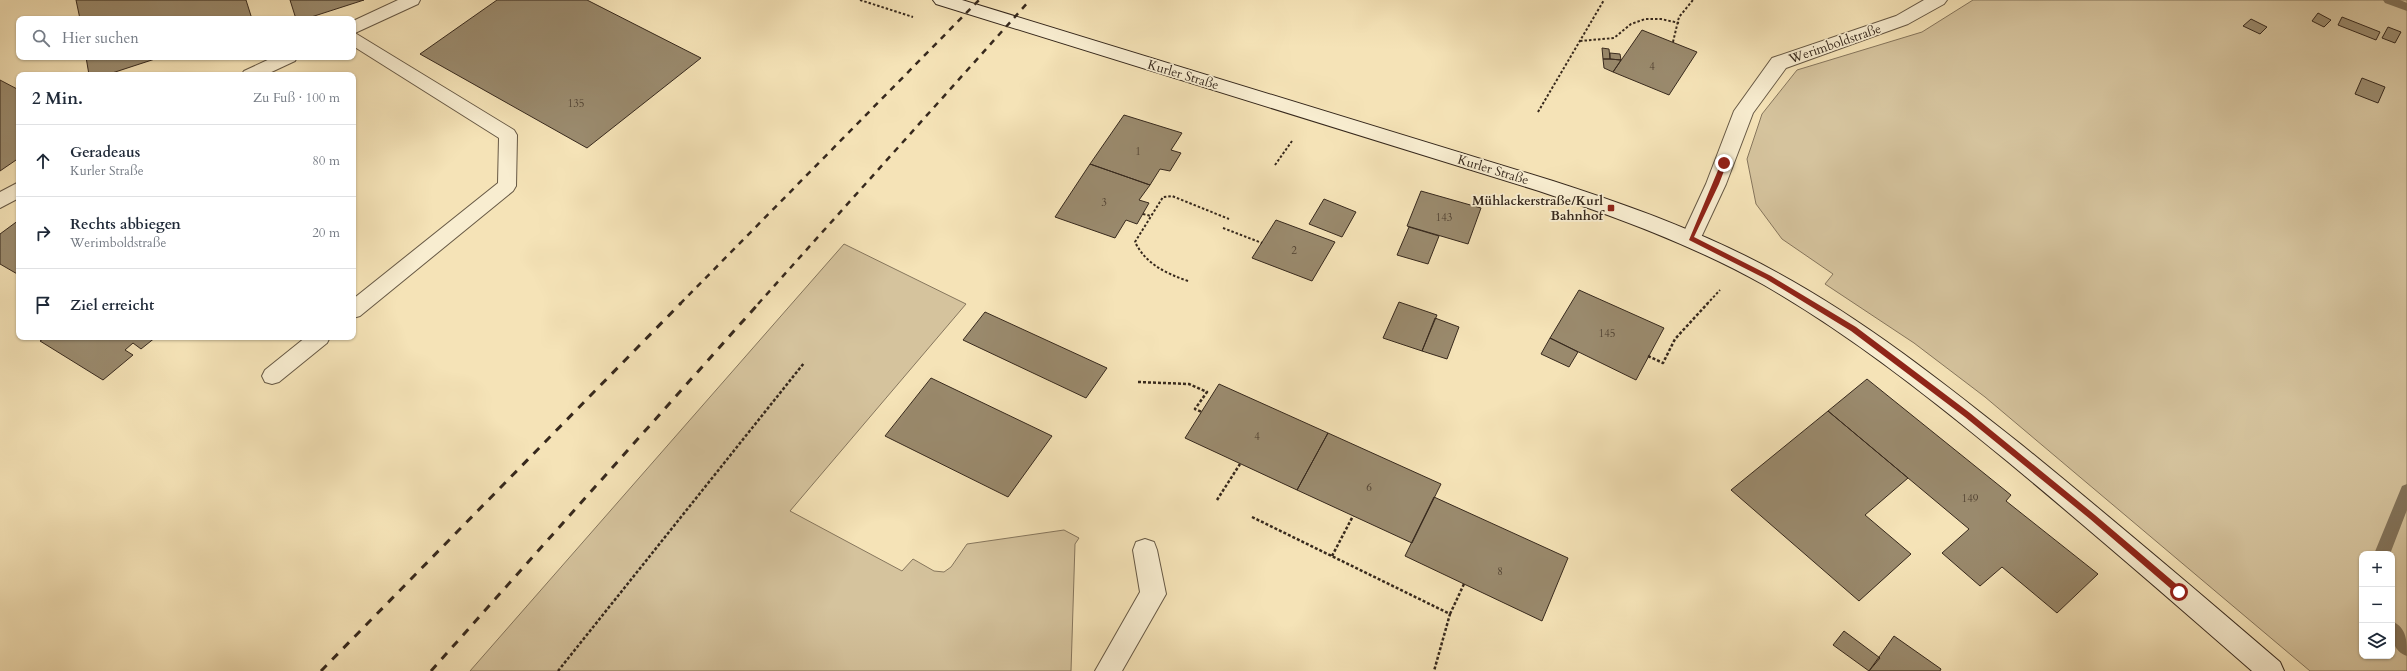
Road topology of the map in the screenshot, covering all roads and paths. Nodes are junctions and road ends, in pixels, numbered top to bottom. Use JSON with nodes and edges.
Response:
{"nodes":[{"id":1,"x":412,"y":0,"type":"edge"},
{"id":2,"x":942,"y":0,"type":"edge"},
{"id":3,"x":1604,"y":0,"type":"edge"},
{"id":4,"x":1693,"y":0,"type":"edge"},
{"id":5,"x":1938,"y":0,"type":"edge"},
{"id":6,"x":1679,"y":23,"type":"junction"},
{"id":7,"x":356,"y":27,"type":"edge"},
{"id":8,"x":356,"y":40,"type":"edge"},
{"id":9,"x":1580,"y":41,"type":"junction"},
{"id":10,"x":1673,"y":42,"type":"dead end"},
{"id":11,"x":282,"y":60,"type":"edge"},
{"id":12,"x":256,"y":72,"type":"edge"},
{"id":13,"x":1538,"y":112,"type":"dead end"},
{"id":14,"x":1293,"y":141,"type":"dead end"},
{"id":15,"x":1275,"y":165,"type":"dead end"},
{"id":16,"x":16,"y":191,"type":"edge"},
{"id":17,"x":0,"y":201,"type":"edge"},
{"id":18,"x":1143,"y":214,"type":"dead end"},
{"id":19,"x":1151,"y":216,"type":"junction"},
{"id":20,"x":1228,"y":219,"type":"dead end"},
{"id":21,"x":1223,"y":228,"type":"dead end"},
{"id":22,"x":1691,"y":238,"type":"junction"},
{"id":23,"x":1262,"y":243,"type":"dead end"},
{"id":24,"x":1188,"y":281,"type":"dead end"},
{"id":25,"x":1725,"y":286,"type":"dead end"},
{"id":26,"x":356,"y":308,"type":"edge"},
{"id":27,"x":316,"y":340,"type":"edge"},
{"id":28,"x":1648,"y":356,"type":"dead end"},
{"id":29,"x":804,"y":363,"type":"dead end"},
{"id":30,"x":272,"y":376,"type":"dead end"},
{"id":31,"x":1138,"y":382,"type":"dead end"},
{"id":32,"x":1202,"y":412,"type":"dead end"},
{"id":33,"x":1240,"y":464,"type":"dead end"},
{"id":34,"x":1218,"y":500,"type":"dead end"},
{"id":35,"x":1353,"y":516,"type":"dead end"},
{"id":36,"x":1252,"y":517,"type":"dead end"},
{"id":37,"x":1145,"y":550,"type":"dead end"},
{"id":38,"x":1332,"y":556,"type":"junction"},
{"id":39,"x":1464,"y":584,"type":"dead end"},
{"id":40,"x":1450,"y":614,"type":"junction"},
{"id":41,"x":558,"y":671,"type":"edge"},
{"id":42,"x":1108,"y":671,"type":"edge"},
{"id":43,"x":1434,"y":671,"type":"edge"},
{"id":44,"x":2271,"y":671,"type":"edge"}],
"edges":[{"from":1,"to":7,"type":"lane"},
{"from":2,"to":22,"type":"main road","name":"Kurler Straße"},
{"from":3,"to":9,"type":"path"},
{"from":4,"to":6,"type":"path"},
{"from":5,"to":22,"type":"main road","name":"Werimboldstraße"},
{"from":6,"to":9,"type":"path"},
{"from":6,"to":10,"type":"path"},
{"from":8,"to":26,"type":"lane"},
{"from":9,"to":13,"type":"path"},
{"from":11,"to":12,"type":"lane"},
{"from":14,"to":15,"type":"path"},
{"from":16,"to":17,"type":"lane"},
{"from":18,"to":19,"type":"path"},
{"from":19,"to":20,"type":"path"},
{"from":19,"to":24,"type":"path"},
{"from":21,"to":23,"type":"path"},
{"from":22,"to":44,"type":"main road","name":"Kurler Straße"},
{"from":25,"to":28,"type":"path"},
{"from":27,"to":30,"type":"lane"},
{"from":29,"to":41,"type":"path"},
{"from":31,"to":32,"type":"path"},
{"from":33,"to":34,"type":"path"},
{"from":35,"to":38,"type":"path"},
{"from":36,"to":38,"type":"path"},
{"from":37,"to":42,"type":"main road"},
{"from":38,"to":40,"type":"path"},
{"from":39,"to":40,"type":"path"},
{"from":40,"to":43,"type":"path"}]}
